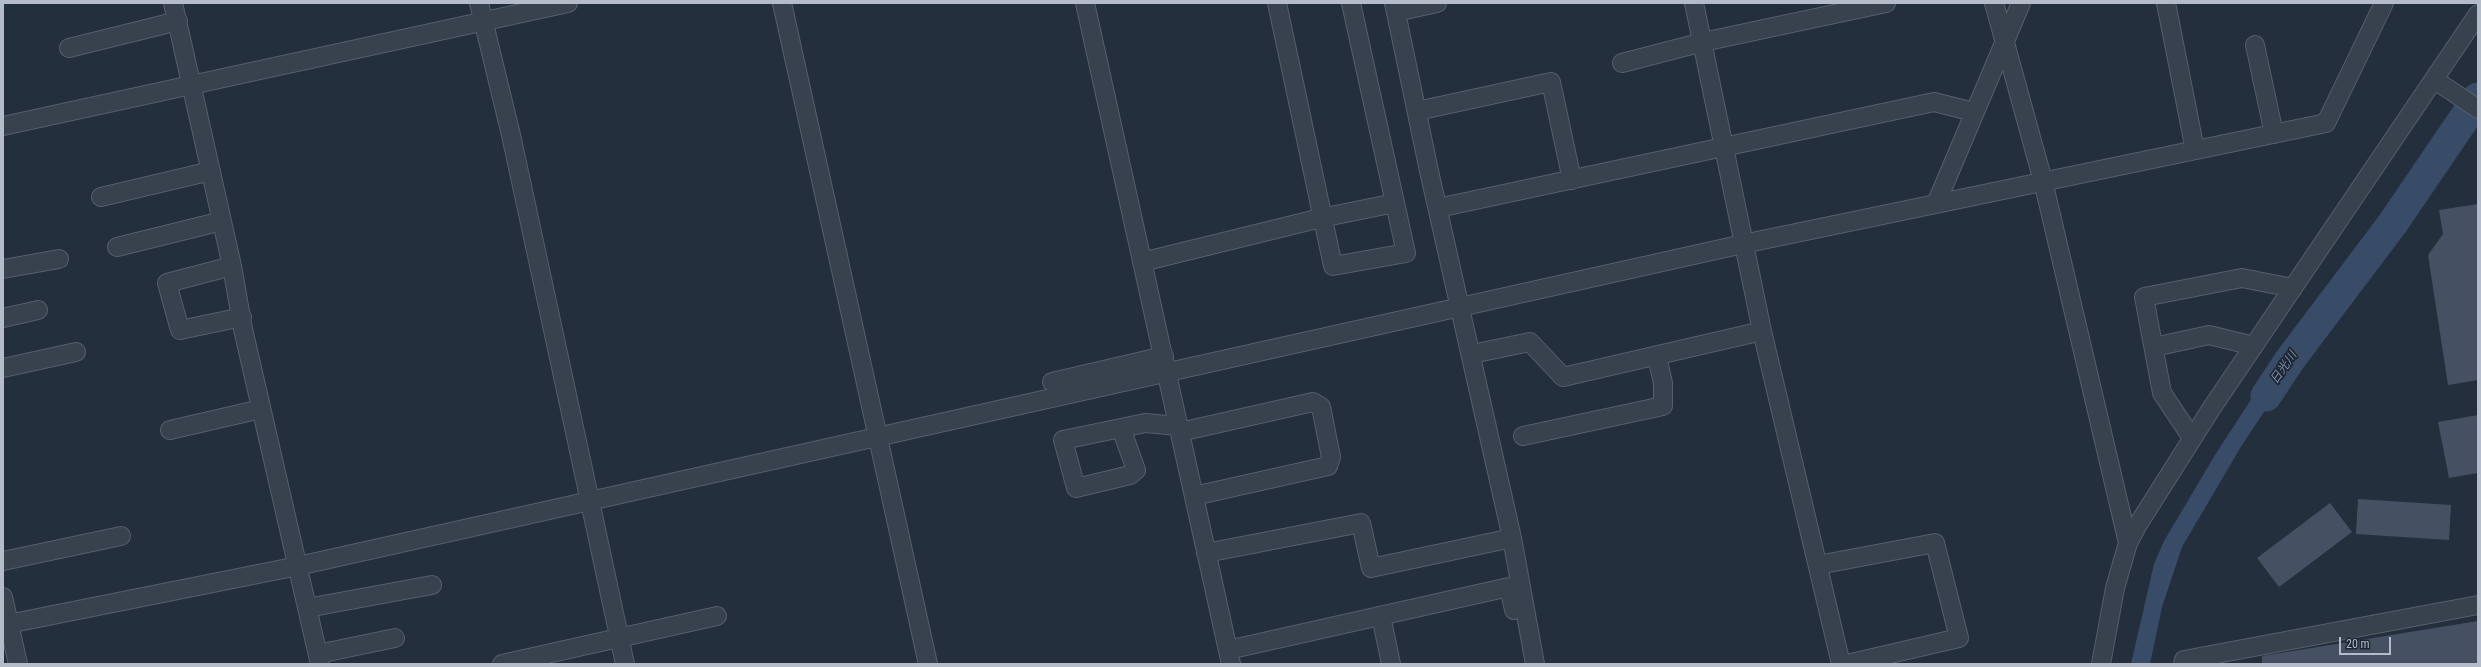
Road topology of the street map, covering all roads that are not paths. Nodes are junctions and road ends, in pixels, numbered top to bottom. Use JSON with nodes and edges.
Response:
{"nodes":[{"id":1,"x":173,"y":3,"type":"edge"},
{"id":2,"x":479,"y":3,"type":"edge"},
{"id":3,"x":568,"y":3,"type":"edge"},
{"id":4,"x":782,"y":3,"type":"edge"},
{"id":5,"x":1085,"y":3,"type":"edge"},
{"id":6,"x":1277,"y":3,"type":"edge"},
{"id":7,"x":1351,"y":3,"type":"edge"},
{"id":8,"x":1437,"y":3,"type":"edge"},
{"id":9,"x":1694,"y":3,"type":"edge"},
{"id":10,"x":1886,"y":3,"type":"edge"},
{"id":11,"x":1994,"y":3,"type":"edge"},
{"id":12,"x":2021,"y":3,"type":"edge"},
{"id":13,"x":2166,"y":3,"type":"edge"},
{"id":14,"x":2384,"y":3,"type":"edge"},
{"id":15,"x":1395,"y":7,"type":"edge"},
{"id":16,"x":2478,"y":14,"type":"edge"},
{"id":17,"x":178,"y":21,"type":"junction"},
{"id":18,"x":483,"y":22,"type":"junction"},
{"id":19,"x":2005,"y":41,"type":"junction"},
{"id":20,"x":1703,"y":42,"type":"junction"},
{"id":21,"x":2255,"y":45,"type":"dead end"},
{"id":22,"x":70,"y":48,"type":"dead end"},
{"id":23,"x":1622,"y":63,"type":"dead end"},
{"id":24,"x":2436,"y":81,"type":"junction"},
{"id":25,"x":193,"y":85,"type":"junction"},
{"id":26,"x":2478,"y":109,"type":"edge"},
{"id":27,"x":1417,"y":111,"type":"junction"},
{"id":28,"x":1974,"y":112,"type":"junction"},
{"id":29,"x":3,"y":126,"type":"edge"},
{"id":30,"x":2274,"y":134,"type":"junction"},
{"id":31,"x":1725,"y":146,"type":"junction"},
{"id":32,"x":2195,"y":150,"type":"junction"},
{"id":33,"x":211,"y":170,"type":"junction"},
{"id":34,"x":1572,"y":180,"type":"junction"},
{"id":35,"x":2043,"y":181,"type":"junction"},
{"id":36,"x":101,"y":196,"type":"dead end"},
{"id":37,"x":1395,"y":203,"type":"junction"},
{"id":38,"x":1936,"y":204,"type":"junction"},
{"id":39,"x":1438,"y":208,"type":"junction"},
{"id":40,"x":1321,"y":218,"type":"junction"},
{"id":41,"x":222,"y":221,"type":"junction"},
{"id":42,"x":1743,"y":244,"type":"junction"},
{"id":43,"x":117,"y":247,"type":"dead end"},
{"id":44,"x":59,"y":259,"type":"dead end"},
{"id":45,"x":1142,"y":262,"type":"junction"},
{"id":46,"x":232,"y":266,"type":"junction"},
{"id":47,"x":3,"y":269,"type":"edge"},
{"id":48,"x":2293,"y":288,"type":"junction"},
{"id":49,"x":1461,"y":306,"type":"junction"},
{"id":50,"x":38,"y":310,"type":"dead end"},
{"id":51,"x":242,"y":317,"type":"junction"},
{"id":52,"x":3,"y":318,"type":"edge"},
{"id":53,"x":1762,"y":331,"type":"junction"},
{"id":54,"x":2254,"y":346,"type":"junction"},
{"id":55,"x":2154,"y":347,"type":"junction"},
{"id":56,"x":76,"y":352,"type":"dead end"},
{"id":57,"x":1472,"y":354,"type":"junction"},
{"id":58,"x":1657,"y":357,"type":"junction"},
{"id":59,"x":1165,"y":364,"type":"junction"},
{"id":60,"x":3,"y":368,"type":"edge"},
{"id":61,"x":1052,"y":382,"type":"dead end"},
{"id":62,"x":261,"y":409,"type":"junction"},
{"id":63,"x":1121,"y":428,"type":"dead end"},
{"id":64,"x":1179,"y":429,"type":"junction"},
{"id":65,"x":170,"y":430,"type":"dead end"},
{"id":66,"x":1524,"y":436,"type":"dead end"},
{"id":67,"x":878,"y":437,"type":"junction"},
{"id":68,"x":2192,"y":438,"type":"junction"},
{"id":69,"x":1194,"y":496,"type":"junction"},
{"id":70,"x":590,"y":501,"type":"junction"},
{"id":71,"x":121,"y":536,"type":"dead end"},
{"id":72,"x":1512,"y":538,"type":"junction"},
{"id":73,"x":2128,"y":543,"type":"junction"},
{"id":74,"x":1206,"y":553,"type":"junction"},
{"id":75,"x":3,"y":560,"type":"edge"},
{"id":76,"x":1818,"y":565,"type":"junction"},
{"id":77,"x":298,"y":566,"type":"junction"},
{"id":78,"x":432,"y":585,"type":"dead end"},
{"id":79,"x":3,"y":597,"type":"edge"},
{"id":80,"x":2478,"y":605,"type":"edge"},
{"id":81,"x":307,"y":608,"type":"junction"},
{"id":82,"x":716,"y":616,"type":"dead end"},
{"id":83,"x":1381,"y":616,"type":"junction"},
{"id":84,"x":6,"y":625,"type":"edge"},
{"id":85,"x":395,"y":638,"type":"dead end"},
{"id":86,"x":620,"y":639,"type":"junction"},
{"id":87,"x":1230,"y":657,"type":"edge"},
{"id":88,"x":319,"y":659,"type":"edge"},
{"id":89,"x":18,"y":664,"type":"edge"},
{"id":90,"x":506,"y":664,"type":"edge"},
{"id":91,"x":625,"y":664,"type":"edge"},
{"id":92,"x":928,"y":664,"type":"edge"},
{"id":93,"x":1391,"y":664,"type":"edge"},
{"id":94,"x":1525,"y":664,"type":"edge"},
{"id":95,"x":1536,"y":664,"type":"edge"},
{"id":96,"x":1842,"y":664,"type":"edge"},
{"id":97,"x":1848,"y":664,"type":"edge"},
{"id":98,"x":2101,"y":664,"type":"edge"},
{"id":99,"x":2183,"y":664,"type":"edge"}],
"edges":[{"from":1,"to":17,"type":"street"},
{"from":2,"to":18,"type":"street"},
{"from":3,"to":18,"type":"street"},
{"from":4,"to":67,"type":"street"},
{"from":5,"to":45,"type":"street"},
{"from":6,"to":40,"type":"street"},
{"from":7,"to":37,"type":"street"},
{"from":8,"to":15,"type":"street"},
{"from":9,"to":20,"type":"street"},
{"from":10,"to":20,"type":"street"},
{"from":11,"to":19,"type":"street"},
{"from":12,"to":19,"type":"street"},
{"from":13,"to":32,"type":"street"},
{"from":14,"to":30,"type":"street"},
{"from":15,"to":27,"type":"street"},
{"from":16,"to":24,"type":"street"},
{"from":17,"to":22,"type":"street"},
{"from":17,"to":25,"type":"street"},
{"from":18,"to":25,"type":"street"},
{"from":18,"to":70,"type":"street"},
{"from":19,"to":28,"type":"street"},
{"from":19,"to":35,"type":"street"},
{"from":20,"to":23,"type":"street"},
{"from":20,"to":31,"type":"street"},
{"from":21,"to":30,"type":"street"},
{"from":24,"to":26,"type":"street"},
{"from":24,"to":48,"type":"street"},
{"from":25,"to":29,"type":"street"},
{"from":25,"to":33,"type":"street"},
{"from":27,"to":34,"type":"street"},
{"from":27,"to":39,"type":"street"},
{"from":28,"to":31,"type":"street"},
{"from":28,"to":38,"type":"street"},
{"from":30,"to":32,"type":"street"},
{"from":31,"to":34,"type":"street"},
{"from":31,"to":42,"type":"street"},
{"from":32,"to":35,"type":"street"},
{"from":33,"to":36,"type":"street"},
{"from":33,"to":41,"type":"street"},
{"from":34,"to":39,"type":"street"},
{"from":35,"to":38,"type":"street"},
{"from":35,"to":73,"type":"street"},
{"from":37,"to":40,"type":"street"},
{"from":37,"to":40,"type":"street"},
{"from":38,"to":42,"type":"street"},
{"from":39,"to":49,"type":"street"},
{"from":40,"to":45,"type":"street"},
{"from":41,"to":43,"type":"street"},
{"from":41,"to":46,"type":"street"},
{"from":42,"to":49,"type":"street"},
{"from":42,"to":53,"type":"street"},
{"from":44,"to":47,"type":"street"},
{"from":45,"to":59,"type":"street"},
{"from":46,"to":51,"type":"street"},
{"from":46,"to":51,"type":"street"},
{"from":48,"to":54,"type":"street"},
{"from":48,"to":55,"type":"street"},
{"from":49,"to":57,"type":"street"},
{"from":49,"to":59,"type":"street"},
{"from":50,"to":52,"type":"street"},
{"from":51,"to":62,"type":"street"},
{"from":53,"to":58,"type":"street"},
{"from":53,"to":76,"type":"street"},
{"from":54,"to":55,"type":"street"},
{"from":54,"to":68,"type":"street"},
{"from":55,"to":68,"type":"street"},
{"from":56,"to":60,"type":"street"},
{"from":57,"to":58,"type":"street"},
{"from":57,"to":72,"type":"street"},
{"from":58,"to":66,"type":"street"},
{"from":59,"to":61,"type":"street"},
{"from":59,"to":64,"type":"street"},
{"from":59,"to":67,"type":"street"},
{"from":62,"to":65,"type":"street"},
{"from":62,"to":77,"type":"street"},
{"from":63,"to":64,"type":"street"},
{"from":64,"to":69,"type":"street"},
{"from":64,"to":69,"type":"street"},
{"from":67,"to":70,"type":"street"},
{"from":67,"to":92,"type":"street"},
{"from":68,"to":73,"type":"street"},
{"from":69,"to":74,"type":"street"},
{"from":70,"to":77,"type":"street"},
{"from":70,"to":86,"type":"street"},
{"from":71,"to":75,"type":"street"},
{"from":72,"to":74,"type":"street"},
{"from":72,"to":95,"type":"street"},
{"from":73,"to":98,"type":"street"},
{"from":74,"to":87,"type":"street"},
{"from":76,"to":96,"type":"street"},
{"from":76,"to":97,"type":"street"},
{"from":77,"to":81,"type":"street"},
{"from":77,"to":84,"type":"street"},
{"from":78,"to":81,"type":"street"},
{"from":79,"to":84,"type":"street"},
{"from":80,"to":99,"type":"street"},
{"from":81,"to":88,"type":"street"},
{"from":82,"to":86,"type":"street"},
{"from":83,"to":87,"type":"street"},
{"from":83,"to":93,"type":"street"},
{"from":83,"to":94,"type":"street"},
{"from":84,"to":89,"type":"street"},
{"from":85,"to":88,"type":"street"},
{"from":86,"to":90,"type":"street"},
{"from":86,"to":91,"type":"street"}]}
